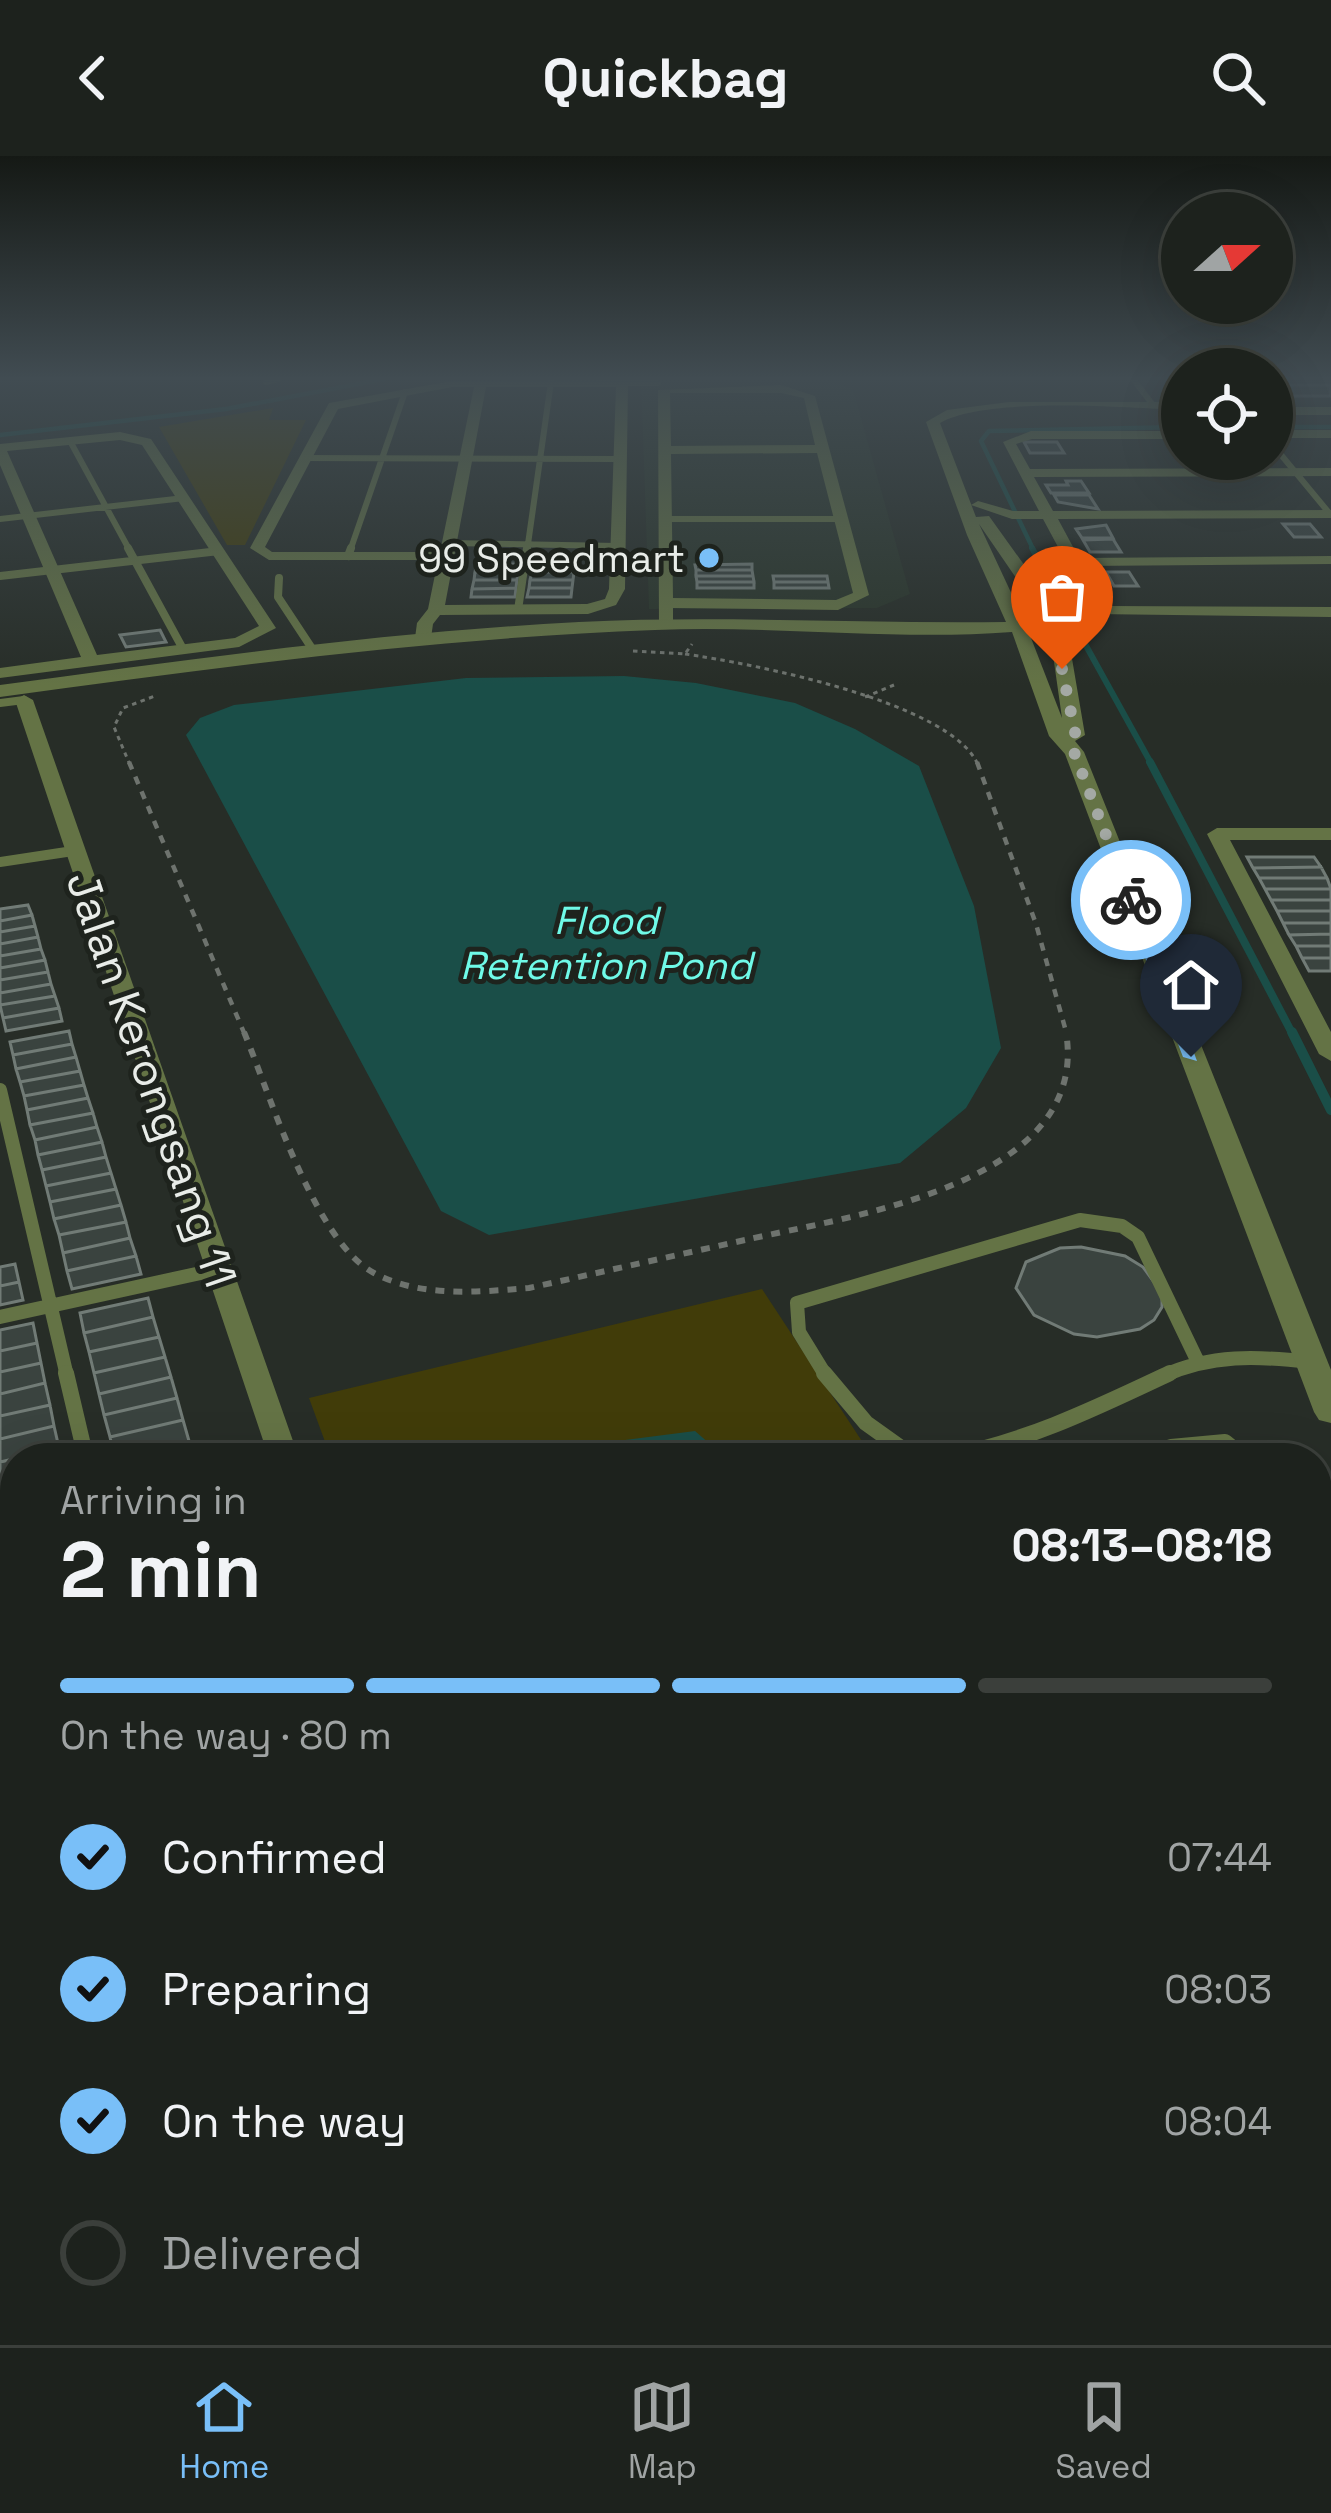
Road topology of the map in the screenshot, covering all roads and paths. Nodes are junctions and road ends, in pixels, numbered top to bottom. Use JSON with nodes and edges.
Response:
{"nodes":[{"id":1,"x":14,"y":481,"type":"edge"},
{"id":2,"x":91,"y":481,"type":"edge"},
{"id":3,"x":173,"y":481,"type":"edge"},
{"id":4,"x":291,"y":481,"type":"edge"},
{"id":5,"x":374,"y":481,"type":"edge"},
{"id":6,"x":462,"y":481,"type":"edge"},
{"id":7,"x":537,"y":481,"type":"edge"},
{"id":8,"x":618,"y":481,"type":"edge"},
{"id":9,"x":664,"y":481,"type":"edge"},
{"id":10,"x":832,"y":481,"type":"edge"},
{"id":11,"x":965,"y":481,"type":"edge"},
{"id":12,"x":1029,"y":481,"type":"edge"},
{"id":13,"x":1303,"y":481,"type":"edge"},
{"id":14,"x":184,"y":498,"type":"junction"},
{"id":15,"x":105,"y":507,"type":"junction"},
{"id":16,"x":978,"y":514,"type":"junction"},
{"id":17,"x":28,"y":515,"type":"junction"},
{"id":18,"x":1048,"y":515,"type":"junction"},
{"id":19,"x":1331,"y":515,"type":"edge"},
{"id":20,"x":0,"y":519,"type":"edge"},
{"id":21,"x":665,"y":519,"type":"junction"},
{"id":22,"x":840,"y":519,"type":"junction"},
{"id":23,"x":528,"y":544,"type":"junction"},
{"id":24,"x":617,"y":546,"type":"junction"},
{"id":25,"x":448,"y":550,"type":"junction"},
{"id":26,"x":219,"y":551,"type":"junction"},
{"id":27,"x":347,"y":556,"type":"junction"},
{"id":28,"x":1331,"y":560,"type":"edge"},
{"id":29,"x":134,"y":561,"type":"junction"},
{"id":30,"x":1073,"y":562,"type":"junction"},
{"id":31,"x":52,"y":571,"type":"junction"},
{"id":32,"x":0,"y":577,"type":"edge"},
{"id":33,"x":279,"y":578,"type":"dead end"},
{"id":34,"x":1034,"y":590,"type":"junction"},
{"id":35,"x":1003,"y":596,"type":"junction"},
{"id":36,"x":518,"y":610,"type":"junction"},
{"id":37,"x":1331,"y":611,"type":"edge"},
{"id":38,"x":435,"y":612,"type":"junction"},
{"id":39,"x":665,"y":613,"type":"junction"},
{"id":40,"x":914,"y":624,"type":"junction"},
{"id":41,"x":1018,"y":624,"type":"junction"},
{"id":42,"x":432,"y":637,"type":"junction"},
{"id":43,"x":183,"y":650,"type":"junction"},
{"id":44,"x":314,"y":650,"type":"junction"},
{"id":45,"x":621,"y":651,"type":"dead end"},
{"id":46,"x":1031,"y":654,"type":"junction"},
{"id":47,"x":91,"y":662,"type":"junction"},
{"id":48,"x":1062,"y":669,"type":"junction"},
{"id":49,"x":0,"y":674,"type":"edge"},
{"id":50,"x":894,"y":685,"type":"dead end"},
{"id":51,"x":158,"y":695,"type":"dead end"},
{"id":52,"x":8,"y":698,"type":"edge"},
{"id":53,"x":865,"y":698,"type":"junction"},
{"id":54,"x":1074,"y":752,"type":"junction"},
{"id":55,"x":1331,"y":835,"type":"edge"},
{"id":56,"x":73,"y":851,"type":"junction"},
{"id":57,"x":0,"y":862,"type":"edge"},
{"id":58,"x":1331,"y":1054,"type":"edge"},
{"id":59,"x":0,"y":1090,"type":"edge"},
{"id":60,"x":218,"y":1269,"type":"junction"},
{"id":61,"x":53,"y":1306,"type":"junction"},
{"id":62,"x":0,"y":1317,"type":"edge"},
{"id":63,"x":1197,"y":1360,"type":"junction"},
{"id":64,"x":1309,"y":1362,"type":"junction"},
{"id":65,"x":1331,"y":1412,"type":"edge"},
{"id":66,"x":83,"y":1443,"type":"edge"},
{"id":67,"x":279,"y":1443,"type":"edge"},
{"id":68,"x":884,"y":1443,"type":"edge"},
{"id":69,"x":1004,"y":1443,"type":"edge"}],
"edges":[{"from":1,"to":17,"type":"street"},
{"from":2,"to":15,"type":"lane"},
{"from":3,"to":14,"type":"street"},
{"from":4,"to":27,"type":"street"},
{"from":5,"to":27,"type":"lane"},
{"from":6,"to":25,"type":"street"},
{"from":7,"to":23,"type":"lane"},
{"from":8,"to":24,"type":"street"},
{"from":9,"to":21,"type":"street"},
{"from":10,"to":22,"type":"street"},
{"from":11,"to":16,"type":"street"},
{"from":12,"to":18,"type":"street"},
{"from":13,"to":19,"type":"lane"},
{"from":14,"to":15,"type":"lane"},
{"from":14,"to":26,"type":"street"},
{"from":15,"to":17,"type":"lane"},
{"from":15,"to":29,"type":"lane"},
{"from":16,"to":18,"type":"street"},
{"from":16,"to":34,"type":"street"},
{"from":16,"to":35,"type":"street"},
{"from":17,"to":20,"type":"lane"},
{"from":17,"to":31,"type":"street"},
{"from":18,"to":19,"type":"street"},
{"from":18,"to":30,"type":"street"},
{"from":21,"to":22,"type":"lane"},
{"from":21,"to":39,"type":"street"},
{"from":22,"to":39,"type":"street"},
{"from":23,"to":24,"type":"lane"},
{"from":23,"to":25,"type":"lane"},
{"from":23,"to":36,"type":"lane"},
{"from":24,"to":36,"type":"street"},
{"from":25,"to":27,"type":"street"},
{"from":25,"to":38,"type":"street"},
{"from":26,"to":29,"type":"lane"},
{"from":26,"to":43,"type":"street"},
{"from":28,"to":30,"type":"street"},
{"from":29,"to":31,"type":"lane"},
{"from":29,"to":43,"type":"lane"},
{"from":30,"to":37,"type":"street"},
{"from":31,"to":32,"type":"lane"},
{"from":31,"to":47,"type":"street"},
{"from":33,"to":44,"type":"lane"},
{"from":34,"to":41,"type":"street"},
{"from":34,"to":48,"type":"street"},
{"from":35,"to":40,"type":"street"},
{"from":35,"to":41,"type":"street"},
{"from":36,"to":38,"type":"street"},
{"from":38,"to":42,"type":"street"},
{"from":39,"to":40,"type":"street"},
{"from":39,"to":42,"type":"street"},
{"from":40,"to":41,"type":"street"},
{"from":40,"to":46,"type":"street"},
{"from":41,"to":46,"type":"street"},
{"from":41,"to":48,"type":"street"},
{"from":42,"to":44,"type":"street"},
{"from":43,"to":47,"type":"street"},
{"from":44,"to":52,"type":"street"},
{"from":45,"to":53,"type":"path"},
{"from":46,"to":54,"type":"street"},
{"from":47,"to":49,"type":"street"},
{"from":48,"to":54,"type":"street"},
{"from":50,"to":53,"type":"path"},
{"from":51,"to":53,"type":"path"},
{"from":52,"to":56,"type":"street","name":"Jalan Kerongsang 11"},
{"from":54,"to":64,"type":"street"},
{"from":55,"to":58,"type":"street"},
{"from":56,"to":57,"type":"lane"},
{"from":56,"to":60,"type":"street","name":"Jalan Kerongsang 11"},
{"from":59,"to":61,"type":"lane"},
{"from":60,"to":61,"type":"lane"},
{"from":60,"to":67,"type":"street","name":"Jalan Kerongsang 11"},
{"from":61,"to":62,"type":"lane"},
{"from":61,"to":66,"type":"lane"},
{"from":63,"to":64,"type":"lane"},
{"from":63,"to":68,"type":"lane"},
{"from":63,"to":69,"type":"lane"},
{"from":64,"to":65,"type":"street"}]}
